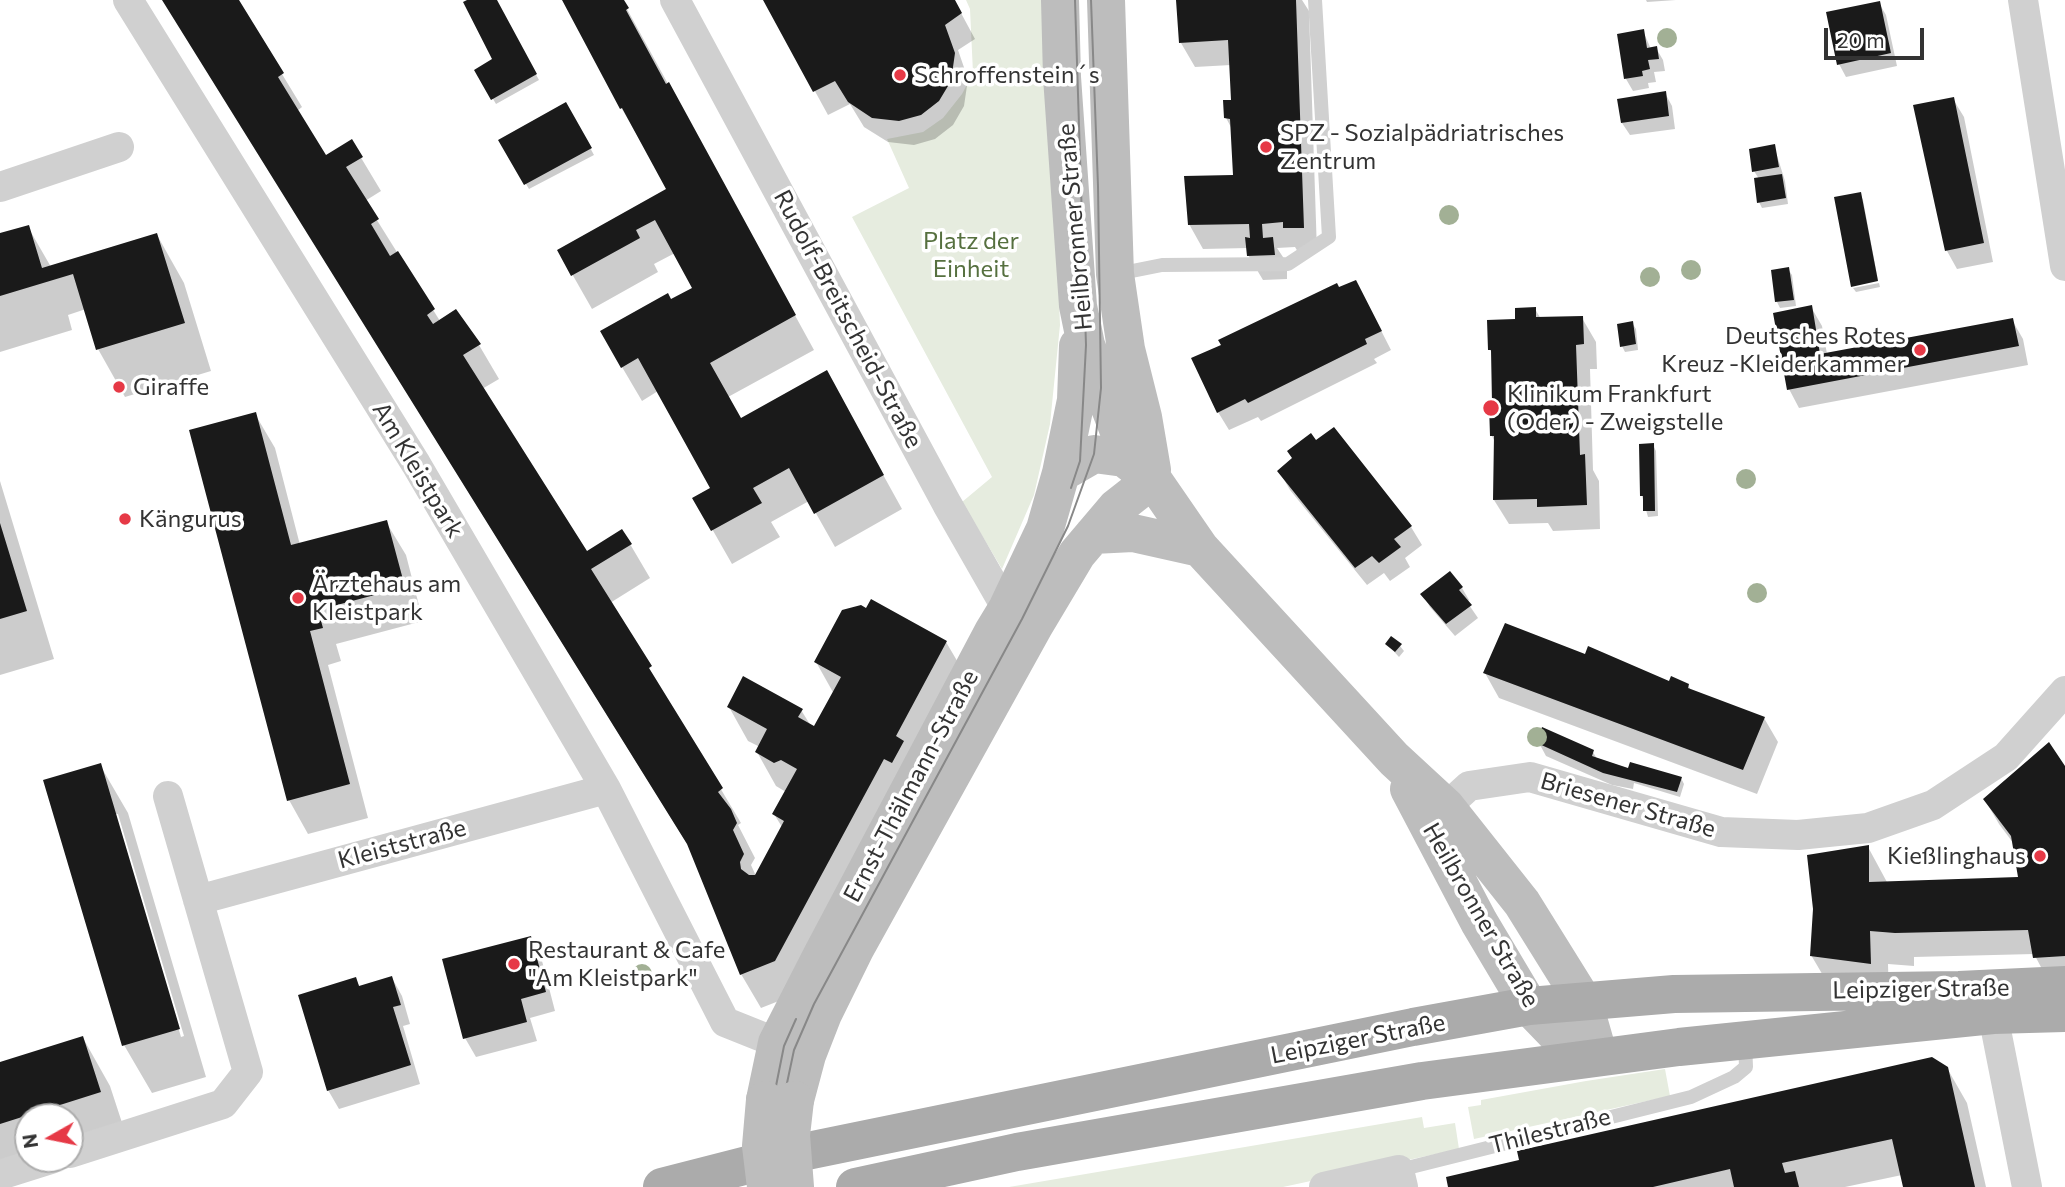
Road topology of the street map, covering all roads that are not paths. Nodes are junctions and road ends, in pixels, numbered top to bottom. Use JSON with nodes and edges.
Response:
{"nodes":[{"id":1,"x":128,"y":0,"type":"edge"},
{"id":2,"x":675,"y":0,"type":"edge"},
{"id":3,"x":1060,"y":0,"type":"edge"},
{"id":4,"x":1106,"y":0,"type":"edge"},
{"id":5,"x":1315,"y":0,"type":"edge"},
{"id":6,"x":2024,"y":0,"type":"edge"},
{"id":7,"x":119,"y":147,"type":"dead end"},
{"id":8,"x":0,"y":187,"type":"edge"},
{"id":9,"x":2065,"y":266,"type":"edge"},
{"id":10,"x":1115,"y":274,"type":"junction"},
{"id":11,"x":1078,"y":306,"type":"junction"},
{"id":12,"x":1061,"y":473,"type":"junction"},
{"id":13,"x":1153,"y":479,"type":"junction"},
{"id":14,"x":1093,"y":535,"type":"junction"},
{"id":15,"x":1200,"y":548,"type":"junction"},
{"id":16,"x":1021,"y":617,"type":"junction"},
{"id":17,"x":2065,"y":691,"type":"edge"},
{"id":18,"x":1394,"y":759,"type":"junction"},
{"id":19,"x":606,"y":789,"type":"junction"},
{"id":20,"x":168,"y":796,"type":"dead end"},
{"id":21,"x":1446,"y":807,"type":"junction"},
{"id":22,"x":198,"y":900,"type":"junction"},
{"id":23,"x":2065,"y":985,"type":"edge"},
{"id":24,"x":1583,"y":1001,"type":"junction"},
{"id":25,"x":1529,"y":1006,"type":"junction"},
{"id":26,"x":2065,"y":1013,"type":"edge"},
{"id":27,"x":1993,"y":1015,"type":"junction"},
{"id":28,"x":1745,"y":1042,"type":"junction"},
{"id":29,"x":792,"y":1049,"type":"junction"},
{"id":30,"x":1599,"y":1057,"type":"junction"},
{"id":31,"x":780,"y":1100,"type":"junction"},
{"id":32,"x":84,"y":1149,"type":"edge"},
{"id":33,"x":1401,"y":1178,"type":"edge"},
{"id":34,"x":662,"y":1187,"type":"edge"},
{"id":35,"x":765,"y":1187,"type":"edge"},
{"id":36,"x":795,"y":1187,"type":"edge"},
{"id":37,"x":855,"y":1187,"type":"edge"},
{"id":38,"x":1324,"y":1187,"type":"edge"},
{"id":39,"x":2027,"y":1187,"type":"edge"}],
"edges":[{"from":1,"to":19,"type":"street","name":"Am Kleistpark"},
{"from":2,"to":16,"type":"street","name":"Rudolf-Breitscheid-Straße"},
{"from":3,"to":11,"type":"street","name":"Heilbronner Straße"},
{"from":4,"to":10,"type":"street","name":"Heilbronner Straße"},
{"from":5,"to":10,"type":"lane"},
{"from":6,"to":9,"type":"street"},
{"from":7,"to":8,"type":"street"},
{"from":10,"to":13,"type":"street","name":"Heilbronner Straße"},
{"from":11,"to":12,"type":"street","name":"Ernst-Thälmann-Straße"},
{"from":11,"to":13,"type":"street","name":"Heilbronner Straße"},
{"from":12,"to":13,"type":"street"},
{"from":12,"to":16,"type":"street","name":"Ernst-Thälmann-Straße"},
{"from":13,"to":14,"type":"street","name":"Ernst-Thälmann-Straße"},
{"from":13,"to":15,"type":"street","name":"Heilbronner Straße"},
{"from":14,"to":15,"type":"street"},
{"from":14,"to":16,"type":"street","name":"Ernst-Thälmann-Straße"},
{"from":15,"to":18,"type":"street","name":"Heilbronner Straße"},
{"from":16,"to":29,"type":"street","name":"Ernst-Thälmann-Straße"},
{"from":17,"to":21,"type":"street","name":"Briesener Straße"},
{"from":18,"to":21,"type":"street","name":"Heilbronner Straße"},
{"from":18,"to":25,"type":"street","name":"Heilbronner Straße"},
{"from":19,"to":22,"type":"street","name":"Kleiststraße"},
{"from":19,"to":29,"type":"street","name":"Am Kleistpark"},
{"from":20,"to":22,"type":"street"},
{"from":21,"to":24,"type":"street","name":"Heilbronner Straße"},
{"from":22,"to":32,"type":"street"},
{"from":23,"to":24,"type":"main road","name":"Leipziger Straße"},
{"from":24,"to":25,"type":"main road","name":"Leipziger Straße"},
{"from":24,"to":30,"type":"street","name":"Heilbronner Straße"},
{"from":25,"to":30,"type":"street","name":"Heilbronner Straße"},
{"from":25,"to":34,"type":"main road","name":"Leipziger Straße"},
{"from":26,"to":27,"type":"main road","name":"Leipziger Straße"},
{"from":27,"to":28,"type":"main road","name":"Leipziger Straße"},
{"from":27,"to":39,"type":"street"},
{"from":28,"to":30,"type":"main road","name":"Leipziger Straße"},
{"from":28,"to":33,"type":"lane","name":"Thilestraße"},
{"from":29,"to":31,"type":"street","name":"Ernst-Thälmann-Straße"},
{"from":30,"to":37,"type":"main road","name":"Leipziger Straße"},
{"from":31,"to":35,"type":"street","bridge":true},
{"from":31,"to":36,"type":"street","bridge":true},
{"from":33,"to":38,"type":"street","name":"Thilestraße"}]}
